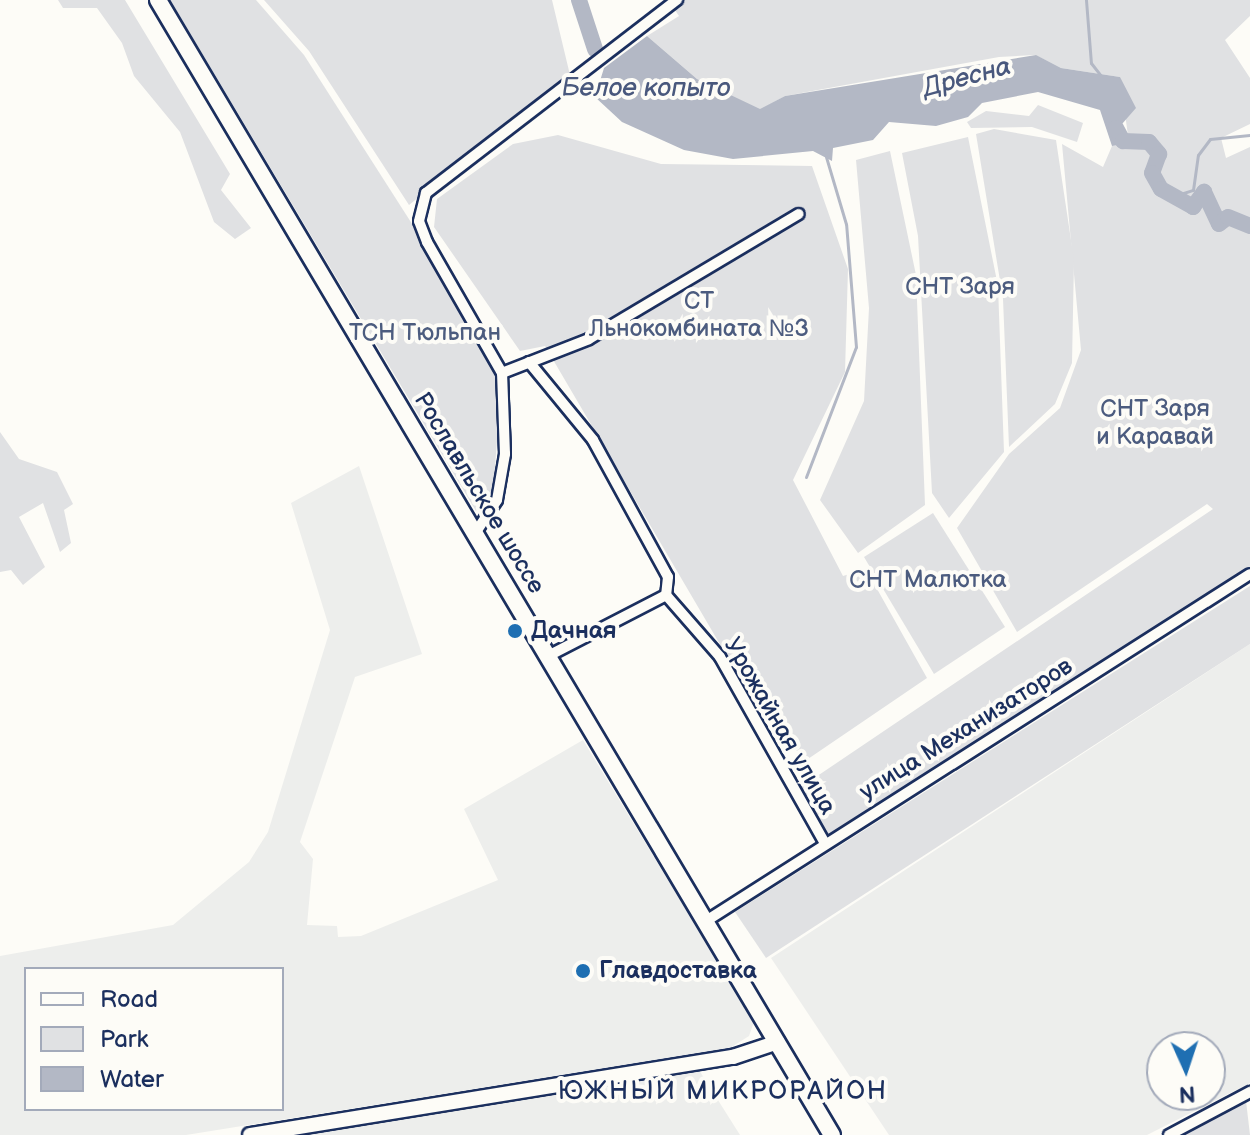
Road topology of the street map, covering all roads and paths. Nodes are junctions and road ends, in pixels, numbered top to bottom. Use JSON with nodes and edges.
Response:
{"nodes":[{"id":1,"x":158,"y":0,"type":"edge"},
{"id":2,"x":677,"y":0,"type":"edge"},
{"id":3,"x":799,"y":214,"type":"dead end"},
{"id":4,"x":529,"y":362,"type":"junction"},
{"id":5,"x":502,"y":373,"type":"junction"},
{"id":6,"x":474,"y":535,"type":"junction"},
{"id":7,"x":1250,"y":574,"type":"edge"},
{"id":8,"x":666,"y":595,"type":"junction"},
{"id":9,"x":548,"y":656,"type":"junction"},
{"id":10,"x":825,"y":843,"type":"junction"},
{"id":11,"x":706,"y":921,"type":"junction"},
{"id":12,"x":778,"y":1042,"type":"junction"},
{"id":13,"x":1250,"y":1092,"type":"edge"},
{"id":14,"x":250,"y":1135,"type":"edge"},
{"id":15,"x":832,"y":1135,"type":"edge"},
{"id":16,"x":1169,"y":1135,"type":"edge"}],
"edges":[{"from":1,"to":6,"type":"main road","name":"Рославльское шоссе"},
{"from":2,"to":5,"type":"street"},
{"from":3,"to":4,"type":"street"},
{"from":4,"to":5,"type":"street"},
{"from":4,"to":8,"type":"street","name":"Урожайная улица"},
{"from":5,"to":6,"type":"street"},
{"from":6,"to":9,"type":"main road","name":"Рославльское шоссе"},
{"from":7,"to":10,"type":"street","name":"улица Механизаторов"},
{"from":8,"to":9,"type":"street"},
{"from":8,"to":10,"type":"street","name":"Урожайная улица"},
{"from":9,"to":11,"type":"main road","name":"Рославльское шоссе"},
{"from":10,"to":11,"type":"street","name":"улица Механизаторов"},
{"from":11,"to":12,"type":"main road","name":"Рославльское шоссе"},
{"from":12,"to":14,"type":"street"},
{"from":12,"to":15,"type":"main road","name":"Рославльское шоссе"},
{"from":13,"to":16,"type":"street"}]}
